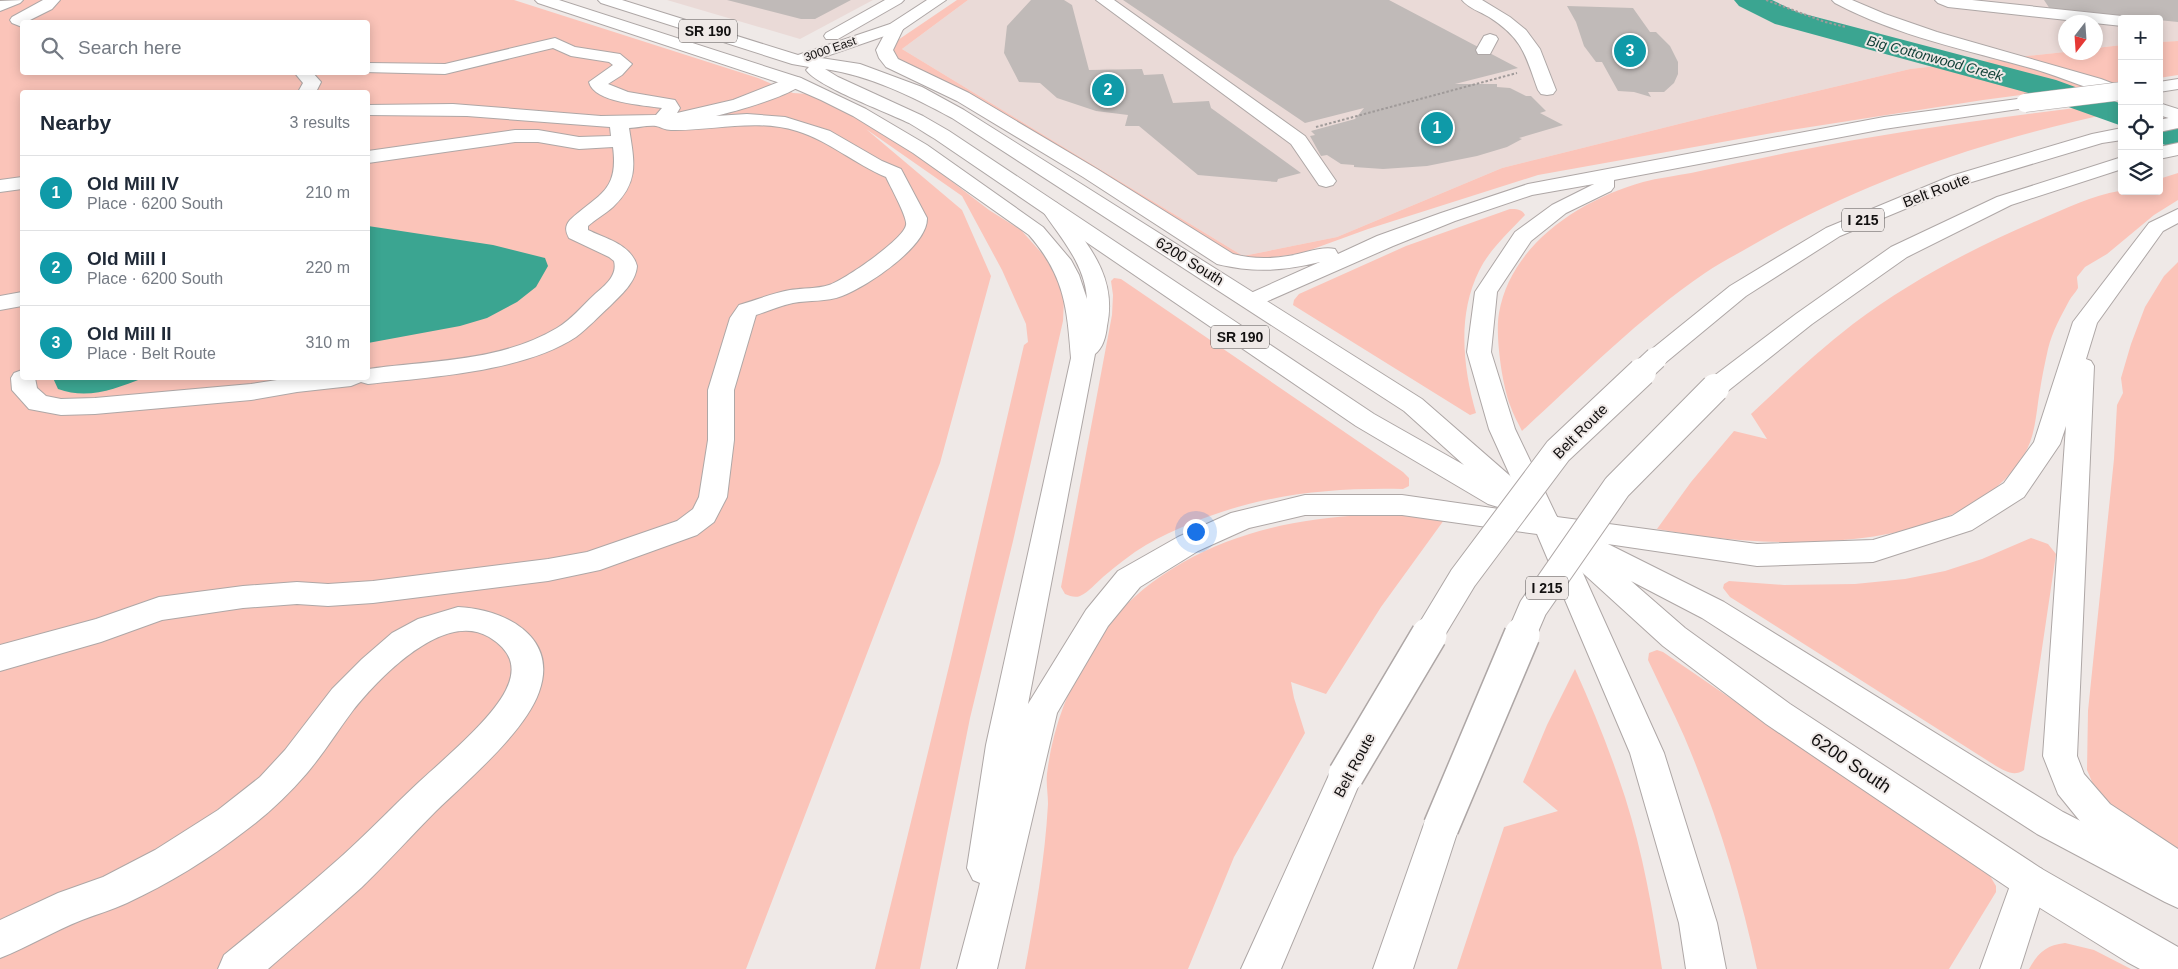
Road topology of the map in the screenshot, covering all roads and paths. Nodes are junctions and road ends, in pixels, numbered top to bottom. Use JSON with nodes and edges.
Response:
{"nodes":[{"id":1,"x":15,"y":0,"type":"edge"},
{"id":2,"x":52,"y":0,"type":"edge"},
{"id":3,"x":543,"y":0,"type":"edge"},
{"id":4,"x":606,"y":0,"type":"edge"},
{"id":5,"x":896,"y":0,"type":"edge"},
{"id":6,"x":938,"y":0,"type":"edge"},
{"id":7,"x":1472,"y":0,"type":"edge"},
{"id":8,"x":1840,"y":0,"type":"edge"},
{"id":9,"x":1943,"y":0,"type":"edge"},
{"id":10,"x":1117,"y":4,"type":"edge"},
{"id":11,"x":0,"y":6,"type":"edge"},
{"id":12,"x":2118,"y":21,"type":"edge"},
{"id":13,"x":20,"y":22,"type":"edge"},
{"id":14,"x":896,"y":27,"type":"junction"},
{"id":15,"x":370,"y":68,"type":"edge"},
{"id":16,"x":1539,"y":68,"type":"junction"},
{"id":17,"x":797,"y":71,"type":"junction"},
{"id":18,"x":304,"y":75,"type":"edge"},
{"id":19,"x":2178,"y":84,"type":"edge"},
{"id":20,"x":2163,"y":86,"type":"edge"},
{"id":21,"x":308,"y":90,"type":"edge"},
{"id":22,"x":1547,"y":90,"type":"dead end"},
{"id":23,"x":2118,"y":90,"type":"edge"},
{"id":24,"x":916,"y":91,"type":"junction"},
{"id":25,"x":2118,"y":92,"type":"edge"},
{"id":26,"x":370,"y":110,"type":"edge"},
{"id":27,"x":2163,"y":110,"type":"edge"},
{"id":28,"x":2178,"y":116,"type":"edge"},
{"id":29,"x":662,"y":120,"type":"junction"},
{"id":30,"x":2178,"y":122,"type":"edge"},
{"id":31,"x":2163,"y":125,"type":"edge"},
{"id":32,"x":620,"y":132,"type":"junction"},
{"id":33,"x":1288,"y":134,"type":"junction"},
{"id":34,"x":2118,"y":135,"type":"edge"},
{"id":35,"x":2178,"y":149,"type":"edge"},
{"id":36,"x":2163,"y":152,"type":"edge"},
{"id":37,"x":370,"y":157,"type":"edge"},
{"id":38,"x":2118,"y":164,"type":"edge"},
{"id":39,"x":1604,"y":176,"type":"junction"},
{"id":40,"x":1326,"y":181,"type":"dead end"},
{"id":41,"x":20,"y":183,"type":"edge"},
{"id":42,"x":0,"y":186,"type":"edge"},
{"id":43,"x":1050,"y":207,"type":"junction"},
{"id":44,"x":2178,"y":215,"type":"edge"},
{"id":45,"x":1385,"y":241,"type":"junction"},
{"id":46,"x":20,"y":299,"type":"edge"},
{"id":47,"x":1252,"y":301,"type":"junction"},
{"id":48,"x":0,"y":303,"type":"edge"},
{"id":49,"x":2084,"y":322,"type":"junction"},
{"id":50,"x":1083,"y":358,"type":"junction"},
{"id":51,"x":370,"y":376,"type":"edge"},
{"id":52,"x":24,"y":380,"type":"edge"},
{"id":53,"x":333,"y":380,"type":"edge"},
{"id":54,"x":1546,"y":525,"type":"junction"},
{"id":55,"x":495,"y":577,"type":"junction"},
{"id":56,"x":478,"y":620,"type":"junction"},
{"id":57,"x":0,"y":658,"type":"edge"},
{"id":58,"x":2178,"y":870,"type":"edge"},
{"id":59,"x":2029,"y":881,"type":"junction"},
{"id":60,"x":2178,"y":890,"type":"edge"},
{"id":61,"x":0,"y":939,"type":"edge"},
{"id":62,"x":2178,"y":968,"type":"edge"},
{"id":63,"x":238,"y":969,"type":"edge"},
{"id":64,"x":972,"y":969,"type":"edge"},
{"id":65,"x":977,"y":969,"type":"edge"},
{"id":66,"x":1261,"y":969,"type":"edge"},
{"id":67,"x":1393,"y":969,"type":"edge"},
{"id":68,"x":1706,"y":969,"type":"edge"},
{"id":69,"x":2000,"y":969,"type":"edge"}],
"edges":[{"from":1,"to":11,"type":"main road"},
{"from":2,"to":13,"type":"main road"},
{"from":3,"to":17,"type":"main road"},
{"from":4,"to":17,"type":"main road","name":"6200 South","number":"SR 190"},
{"from":5,"to":17,"type":"main road","name":"3000 East"},
{"from":6,"to":14,"type":"main road","name":"3000 East"},
{"from":7,"to":16,"type":"main road"},
{"from":8,"to":23,"type":"main road"},
{"from":9,"to":12,"type":"main road"},
{"from":10,"to":33,"type":"main road"},
{"from":14,"to":17,"type":"main road","name":"3000 East"},
{"from":14,"to":24,"type":"main road"},
{"from":14,"to":45,"type":"main road"},
{"from":15,"to":29,"type":"main road"},
{"from":16,"to":22,"type":"main road"},
{"from":16,"to":33,"type":"path"},
{"from":17,"to":24,"type":"main road","name":"6200 South","number":"SR 190"},
{"from":17,"to":29,"type":"main road"},
{"from":17,"to":43,"type":"main road","name":"6200 South","number":"SR 190"},
{"from":17,"to":50,"type":"main road"},
{"from":18,"to":21,"type":"main road"},
{"from":19,"to":20,"type":"main road"},
{"from":24,"to":47,"type":"main road","name":"6200 South","number":"SR 190"},
{"from":25,"to":39,"type":"main road","bridge":true},
{"from":26,"to":32,"type":"main road"},
{"from":27,"to":28,"type":"main road"},
{"from":29,"to":32,"type":"main road"},
{"from":29,"to":55,"type":"main road"},
{"from":30,"to":31,"type":"main road"},
{"from":32,"to":37,"type":"main road"},
{"from":32,"to":51,"type":"main road"},
{"from":33,"to":40,"type":"main road"},
{"from":34,"to":66,"type":"main road","name":"Belt Route","number":"I 215","bridge":true},
{"from":35,"to":36,"type":"main road"},
{"from":38,"to":67,"type":"main road","number":"I 215","bridge":true},
{"from":39,"to":45,"type":"main road"},
{"from":39,"to":54,"type":"main road"},
{"from":41,"to":42,"type":"main road"},
{"from":43,"to":50,"type":"main road"},
{"from":43,"to":54,"type":"main road","name":"6200 South","number":"SR 190"},
{"from":44,"to":49,"type":"main road"},
{"from":45,"to":47,"type":"main road"},
{"from":46,"to":48,"type":"main road"},
{"from":47,"to":54,"type":"main road","name":"6200 South","number":"SR 190"},
{"from":49,"to":54,"type":"main road"},
{"from":49,"to":58,"type":"main road"},
{"from":50,"to":64,"type":"main road"},
{"from":52,"to":53,"type":"main road"},
{"from":54,"to":59,"type":"main road","name":"6200 South","number":"SR 190"},
{"from":54,"to":60,"type":"main road","name":"6200 South","number":"SR 190"},
{"from":54,"to":65,"type":"main road"},
{"from":54,"to":68,"type":"main road"},
{"from":55,"to":56,"type":"main road"},
{"from":55,"to":57,"type":"main road"},
{"from":56,"to":61,"type":"main road"},
{"from":56,"to":63,"type":"main road"},
{"from":59,"to":62,"type":"main road","name":"6200 South"},
{"from":59,"to":69,"type":"main road"}]}
